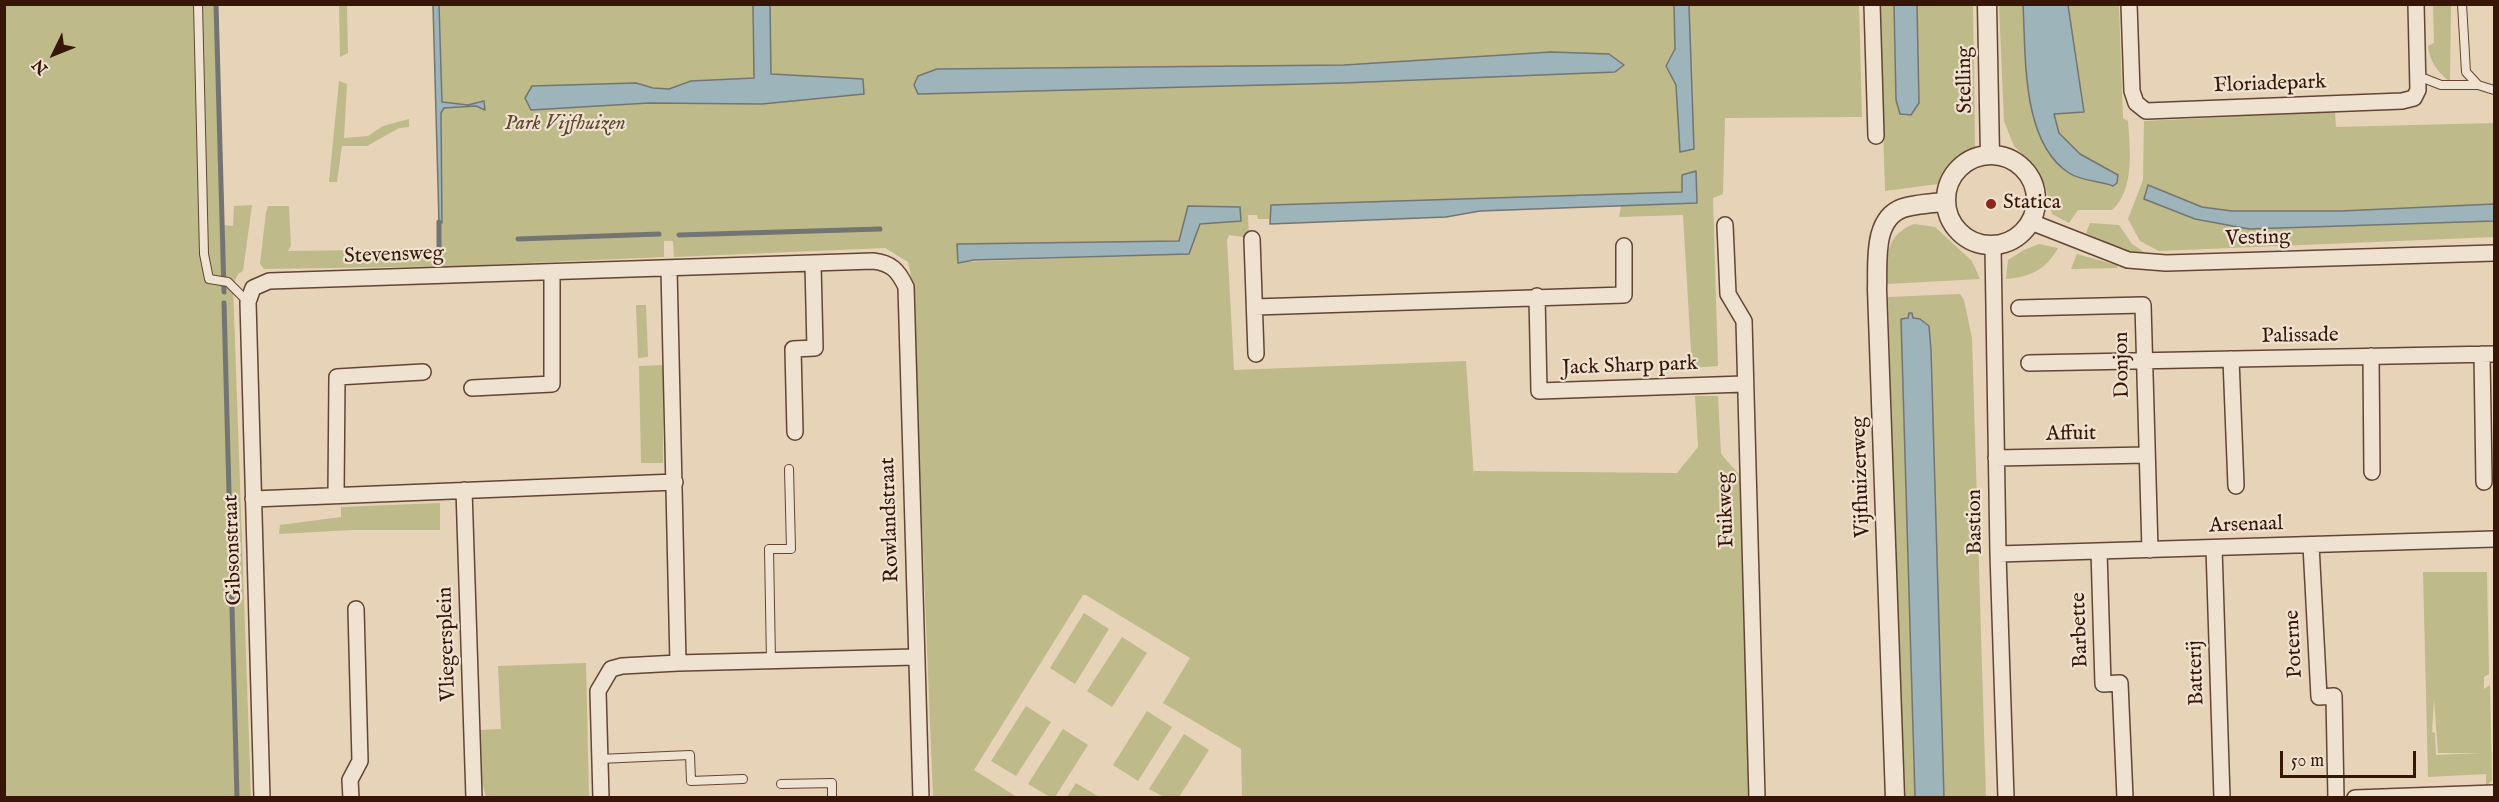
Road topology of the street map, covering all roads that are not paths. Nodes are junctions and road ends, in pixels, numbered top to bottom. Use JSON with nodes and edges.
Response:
{"nodes":[{"id":1,"x":198,"y":4,"type":"edge"},
{"id":2,"x":1872,"y":4,"type":"edge"},
{"id":3,"x":1987,"y":4,"type":"edge"},
{"id":4,"x":2129,"y":4,"type":"edge"},
{"id":5,"x":2416,"y":4,"type":"edge"},
{"id":6,"x":2462,"y":4,"type":"edge"},
{"id":7,"x":2418,"y":76,"type":"junction"},
{"id":8,"x":2478,"y":85,"type":"junction"},
{"id":9,"x":2494,"y":90,"type":"edge"},
{"id":10,"x":1876,"y":136,"type":"dead end"},
{"id":11,"x":1990,"y":155,"type":"junction"},
{"id":12,"x":1945,"y":202,"type":"junction"},
{"id":13,"x":2031,"y":222,"type":"junction"},
{"id":14,"x":1725,"y":225,"type":"dead end"},
{"id":15,"x":1252,"y":239,"type":"dead end"},
{"id":16,"x":1624,"y":246,"type":"dead end"},
{"id":17,"x":1993,"y":246,"type":"junction"},
{"id":18,"x":2494,"y":253,"type":"edge"},
{"id":19,"x":873,"y":261,"type":"joint"},
{"id":20,"x":813,"y":264,"type":"junction"},
{"id":21,"x":669,"y":268,"type":"junction"},
{"id":22,"x":552,"y":272,"type":"junction"},
{"id":23,"x":1537,"y":297,"type":"junction"},
{"id":24,"x":248,"y":302,"type":"junction"},
{"id":25,"x":1255,"y":307,"type":"junction"},
{"id":26,"x":2019,"y":308,"type":"dead end"},
{"id":27,"x":1256,"y":354,"type":"dead end"},
{"id":28,"x":2488,"y":354,"type":"edge"},
{"id":29,"x":2371,"y":356,"type":"junction"},
{"id":30,"x":2231,"y":359,"type":"junction"},
{"id":31,"x":2144,"y":361,"type":"junction"},
{"id":32,"x":2029,"y":363,"type":"dead end"},
{"id":33,"x":423,"y":372,"type":"dead end"},
{"id":34,"x":1744,"y":384,"type":"junction"},
{"id":35,"x":472,"y":388,"type":"dead end"},
{"id":36,"x":795,"y":432,"type":"dead end"},
{"id":37,"x":2147,"y":455,"type":"junction"},
{"id":38,"x":1996,"y":458,"type":"junction"},
{"id":39,"x":789,"y":468,"type":"dead end"},
{"id":40,"x":2372,"y":472,"type":"dead end"},
{"id":41,"x":675,"y":482,"type":"junction"},
{"id":42,"x":2484,"y":482,"type":"dead end"},
{"id":43,"x":2236,"y":486,"type":"dead end"},
{"id":44,"x":464,"y":490,"type":"junction"},
{"id":45,"x":336,"y":495,"type":"junction"},
{"id":46,"x":254,"y":499,"type":"junction"},
{"id":47,"x":2494,"y":539,"type":"edge"},
{"id":48,"x":2311,"y":545,"type":"junction"},
{"id":49,"x":2214,"y":548,"type":"junction"},
{"id":50,"x":2150,"y":550,"type":"junction"},
{"id":51,"x":2099,"y":551,"type":"junction"},
{"id":52,"x":1998,"y":554,"type":"junction"},
{"id":53,"x":356,"y":609,"type":"dead end"},
{"id":54,"x":915,"y":657,"type":"junction"},
{"id":55,"x":771,"y":661,"type":"junction"},
{"id":56,"x":678,"y":663,"type":"junction"},
{"id":57,"x":599,"y":759,"type":"junction"},
{"id":58,"x":743,"y":780,"type":"dead end"},
{"id":59,"x":781,"y":784,"type":"dead end"},
{"id":60,"x":2494,"y":793,"type":"edge"},
{"id":61,"x":262,"y":798,"type":"edge"},
{"id":62,"x":351,"y":798,"type":"edge"},
{"id":63,"x":474,"y":798,"type":"edge"},
{"id":64,"x":601,"y":798,"type":"edge"},
{"id":65,"x":832,"y":798,"type":"edge"},
{"id":66,"x":921,"y":798,"type":"edge"},
{"id":67,"x":1757,"y":798,"type":"edge"},
{"id":68,"x":1895,"y":798,"type":"edge"},
{"id":69,"x":2006,"y":798,"type":"edge"},
{"id":70,"x":2125,"y":798,"type":"edge"},
{"id":71,"x":2222,"y":798,"type":"edge"},
{"id":72,"x":2336,"y":798,"type":"edge"},
{"id":73,"x":2355,"y":798,"type":"edge"}],
"edges":[{"from":1,"to":24,"type":"lane"},
{"from":2,"to":10,"type":"street"},
{"from":3,"to":11,"type":"street","name":"Stelling"},
{"from":4,"to":7,"type":"street","name":"Floriadepark"},
{"from":5,"to":7,"type":"street","name":"Floriadepark"},
{"from":6,"to":8,"type":"lane"},
{"from":7,"to":8,"type":"lane"},
{"from":8,"to":9,"type":"lane"},
{"from":11,"to":12,"type":"street"},
{"from":11,"to":13,"type":"street"},
{"from":12,"to":17,"type":"street"},
{"from":12,"to":68,"type":"street","name":"Vijfhuizerweg"},
{"from":13,"to":17,"type":"street"},
{"from":13,"to":18,"type":"street","name":"Vesting"},
{"from":14,"to":34,"type":"street","name":"Fuikweg"},
{"from":15,"to":25,"type":"street"},
{"from":16,"to":23,"type":"street"},
{"from":17,"to":38,"type":"street","name":"Bastion"},
{"from":19,"to":20,"type":"street","name":"Stevensweg"},
{"from":19,"to":54,"type":"street","name":"Rowlandstraat"},
{"from":20,"to":21,"type":"street","name":"Stevensweg"},
{"from":20,"to":36,"type":"street"},
{"from":21,"to":22,"type":"street","name":"Stevensweg"},
{"from":21,"to":41,"type":"street"},
{"from":22,"to":24,"type":"street","name":"Stevensweg"},
{"from":22,"to":35,"type":"street"},
{"from":23,"to":25,"type":"street"},
{"from":23,"to":34,"type":"street","name":"Jack Sharp park"},
{"from":24,"to":46,"type":"street","name":"Gibsonstraat"},
{"from":25,"to":27,"type":"street"},
{"from":26,"to":31,"type":"street","name":"Donjon"},
{"from":28,"to":29,"type":"street","name":"Palissade"},
{"from":28,"to":42,"type":"street","name":"Palissade"},
{"from":29,"to":30,"type":"street","name":"Palissade"},
{"from":29,"to":40,"type":"street"},
{"from":30,"to":31,"type":"street","name":"Palissade"},
{"from":30,"to":43,"type":"street"},
{"from":31,"to":32,"type":"street","name":"Palissade"},
{"from":31,"to":37,"type":"street","name":"Donjon"},
{"from":33,"to":45,"type":"street"},
{"from":34,"to":67,"type":"street","name":"Fuikweg"},
{"from":37,"to":38,"type":"street","name":"Affuit"},
{"from":37,"to":50,"type":"street","name":"Donjon"},
{"from":38,"to":52,"type":"street","name":"Bastion"},
{"from":39,"to":55,"type":"lane"},
{"from":41,"to":44,"type":"street"},
{"from":41,"to":56,"type":"street"},
{"from":44,"to":45,"type":"street"},
{"from":44,"to":63,"type":"street","name":"Vliegersplein"},
{"from":45,"to":46,"type":"street"},
{"from":46,"to":61,"type":"street","name":"Gibsonstraat"},
{"from":47,"to":48,"type":"street","name":"Arsenaal"},
{"from":48,"to":49,"type":"street","name":"Arsenaal"},
{"from":48,"to":72,"type":"street","name":"Poterne"},
{"from":49,"to":50,"type":"street","name":"Arsenaal"},
{"from":49,"to":71,"type":"street","name":"Batterij"},
{"from":50,"to":51,"type":"street","name":"Arsenaal"},
{"from":51,"to":52,"type":"street","name":"Arsenaal"},
{"from":51,"to":70,"type":"street","name":"Barbette"},
{"from":52,"to":69,"type":"street","name":"Bastion"},
{"from":53,"to":62,"type":"street"},
{"from":54,"to":55,"type":"street"},
{"from":54,"to":66,"type":"street","name":"Rowlandstraat"},
{"from":55,"to":56,"type":"street"},
{"from":56,"to":57,"type":"street"},
{"from":57,"to":58,"type":"lane"},
{"from":57,"to":64,"type":"street"},
{"from":59,"to":65,"type":"lane"},
{"from":60,"to":73,"type":"street"}]}
